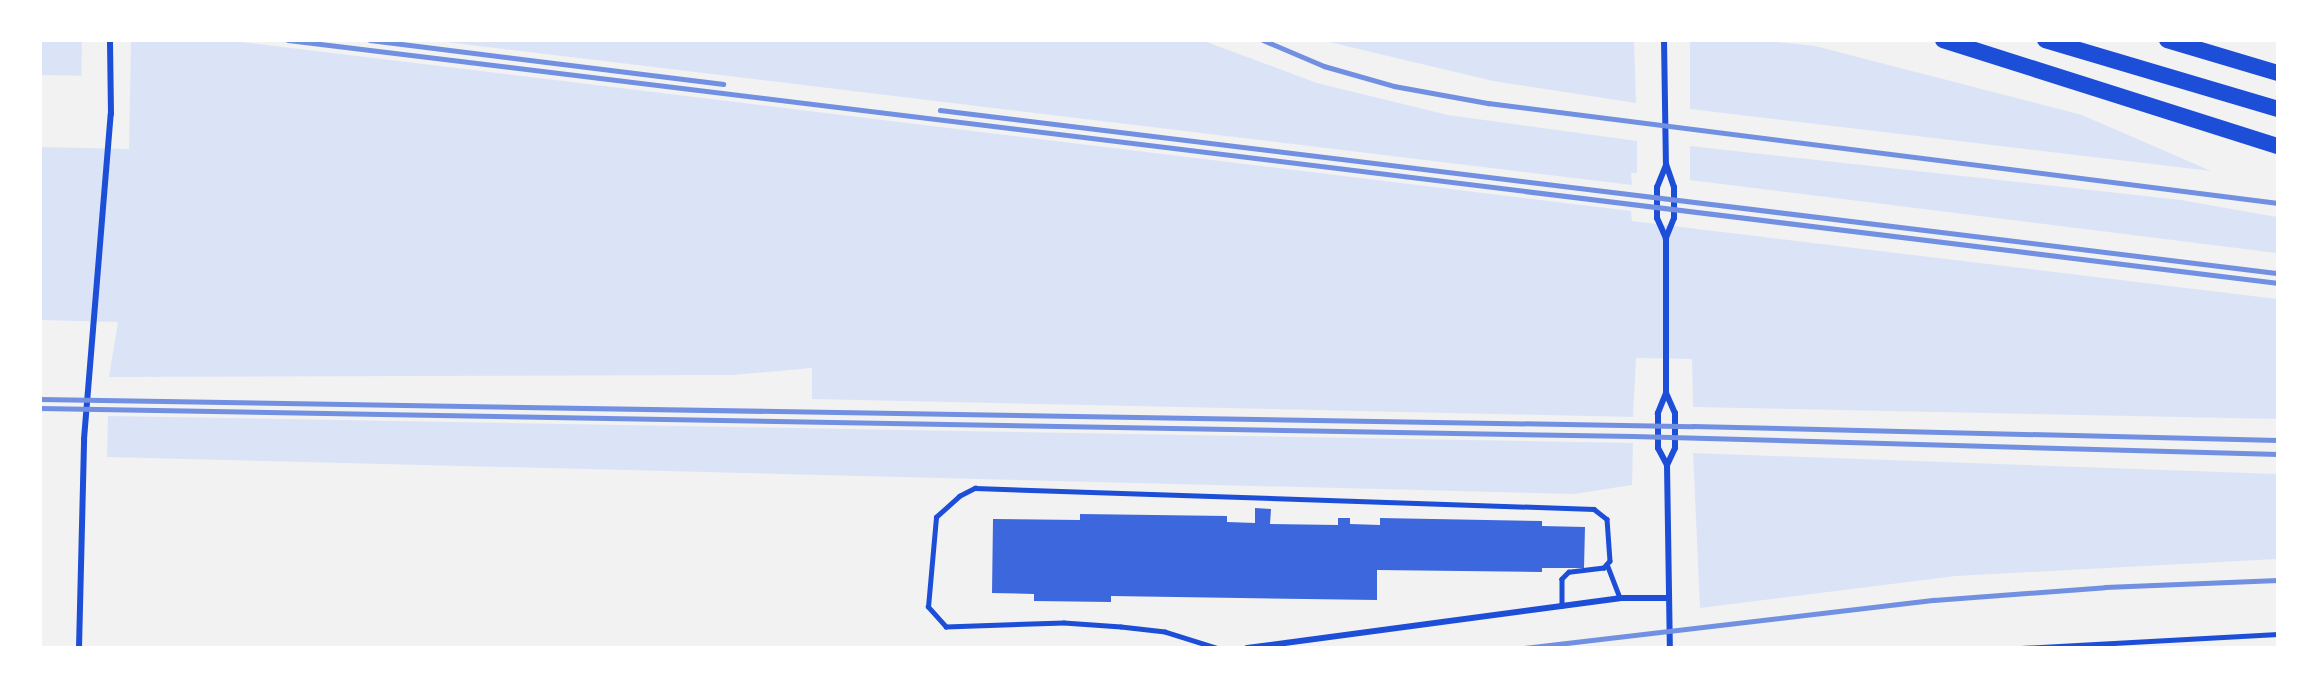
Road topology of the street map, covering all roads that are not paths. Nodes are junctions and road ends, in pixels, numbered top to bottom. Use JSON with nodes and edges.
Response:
{"nodes":[{"id":1,"x":110,"y":40,"type":"edge"},
{"id":2,"x":1664,"y":40,"type":"edge"},
{"id":3,"x":1943,"y":40,"type":"edge"},
{"id":4,"x":2045,"y":40,"type":"edge"},
{"id":5,"x":2168,"y":40,"type":"edge"},
{"id":6,"x":2277,"y":73,"type":"edge"},
{"id":7,"x":2277,"y":109,"type":"edge"},
{"id":8,"x":2277,"y":146,"type":"edge"},
{"id":9,"x":1666,"y":164,"type":"junction"},
{"id":10,"x":1666,"y":238,"type":"junction"},
{"id":11,"x":1666,"y":393,"type":"junction"},
{"id":12,"x":1667,"y":465,"type":"junction"},
{"id":13,"x":1607,"y":564,"type":"junction"},
{"id":14,"x":1620,"y":598,"type":"junction"},
{"id":15,"x":1669,"y":598,"type":"junction"},
{"id":16,"x":1562,"y":606,"type":"junction"},
{"id":17,"x":2277,"y":634,"type":"edge"},
{"id":18,"x":79,"y":648,"type":"edge"},
{"id":19,"x":1216,"y":648,"type":"edge"},
{"id":20,"x":1247,"y":648,"type":"edge"},
{"id":21,"x":1670,"y":648,"type":"edge"},
{"id":22,"x":2021,"y":648,"type":"edge"}],
"edges":[{"from":1,"to":18,"type":"street"},
{"from":2,"to":9,"type":"street"},
{"from":3,"to":8,"type":"highway"},
{"from":4,"to":7,"type":"highway"},
{"from":5,"to":6,"type":"highway"},
{"from":9,"to":10,"type":"street"},
{"from":9,"to":10,"type":"street"},
{"from":10,"to":11,"type":"street"},
{"from":11,"to":12,"type":"street"},
{"from":11,"to":12,"type":"street"},
{"from":12,"to":15,"type":"street"},
{"from":13,"to":14,"type":"lane"},
{"from":13,"to":16,"type":"lane"},
{"from":13,"to":19,"type":"lane"},
{"from":14,"to":15,"type":"street"},
{"from":14,"to":16,"type":"street"},
{"from":15,"to":21,"type":"street"},
{"from":16,"to":20,"type":"street"},
{"from":17,"to":22,"type":"lane"}]}
